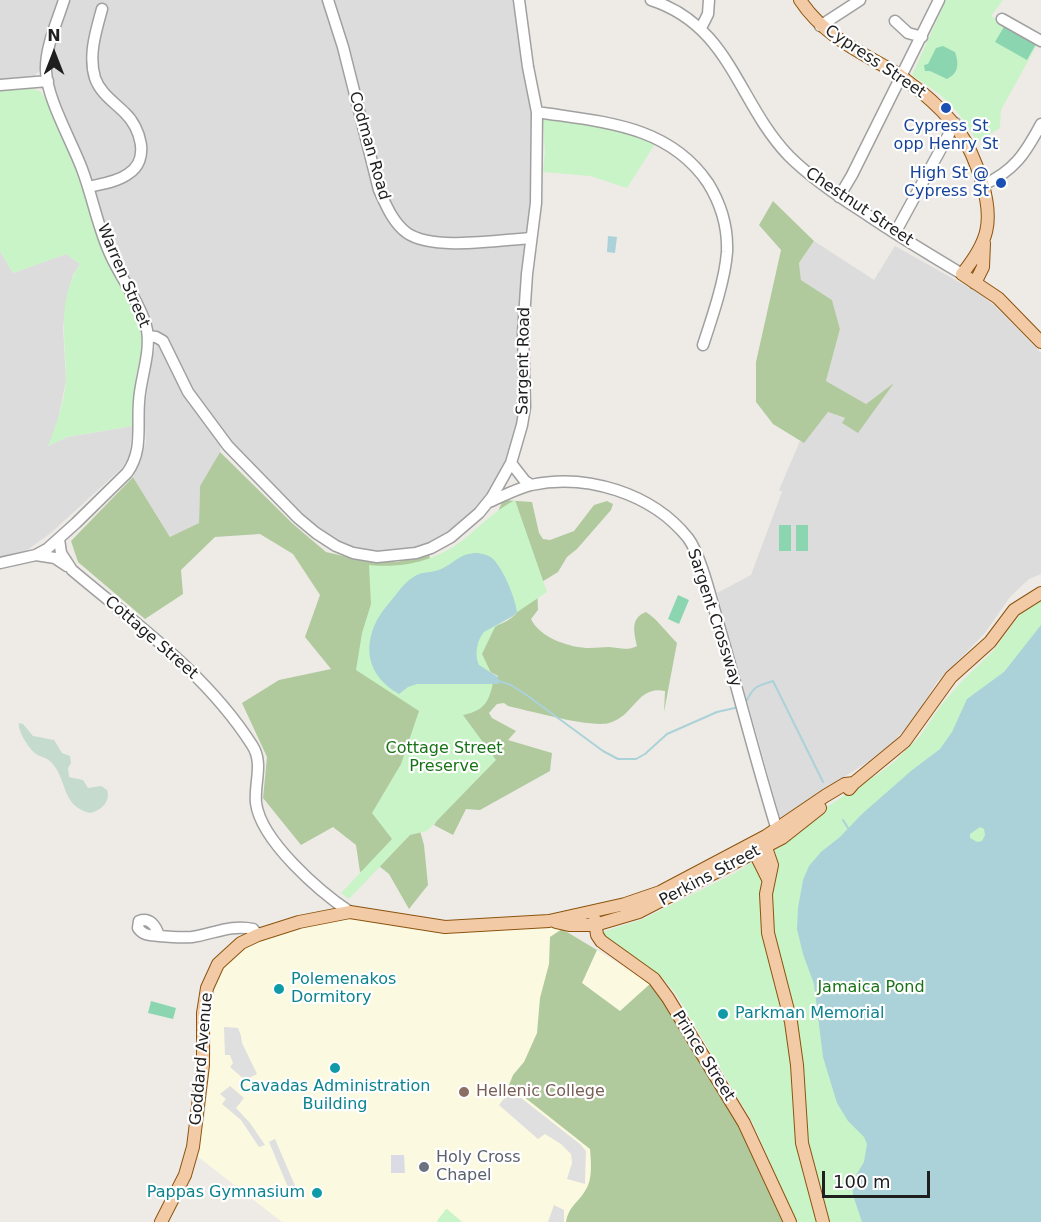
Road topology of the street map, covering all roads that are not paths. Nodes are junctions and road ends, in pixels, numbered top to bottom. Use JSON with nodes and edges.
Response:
{"nodes":[{"id":1,"x":64,"y":0,"type":"edge"},
{"id":2,"x":328,"y":0,"type":"edge"},
{"id":3,"x":519,"y":0,"type":"edge"},
{"id":4,"x":651,"y":0,"type":"edge"},
{"id":5,"x":709,"y":0,"type":"edge"},
{"id":6,"x":800,"y":0,"type":"edge"},
{"id":7,"x":860,"y":0,"type":"edge"},
{"id":8,"x":939,"y":0,"type":"edge"},
{"id":9,"x":102,"y":9,"type":"dead end"},
{"id":10,"x":1002,"y":19,"type":"dead end"},
{"id":11,"x":895,"y":21,"type":"dead end"},
{"id":12,"x":698,"y":25,"type":"junction"},
{"id":13,"x":820,"y":26,"type":"junction"},
{"id":14,"x":922,"y":37,"type":"junction"},
{"id":15,"x":1041,"y":41,"type":"edge"},
{"id":16,"x":901,"y":76,"type":"junction"},
{"id":17,"x":48,"y":81,"type":"junction"},
{"id":18,"x":0,"y":85,"type":"edge"},
{"id":19,"x":537,"y":112,"type":"junction"},
{"id":20,"x":955,"y":123,"type":"junction"},
{"id":21,"x":1041,"y":124,"type":"edge"},
{"id":22,"x":1030,"y":145,"type":"junction"},
{"id":23,"x":1041,"y":150,"type":"edge"},
{"id":24,"x":983,"y":186,"type":"junction"},
{"id":25,"x":88,"y":187,"type":"junction"},
{"id":26,"x":839,"y":197,"type":"junction"},
{"id":27,"x":895,"y":233,"type":"junction"},
{"id":28,"x":531,"y":238,"type":"junction"},
{"id":29,"x":984,"y":242,"type":"junction"},
{"id":30,"x":983,"y":267,"type":"junction"},
{"id":31,"x":962,"y":274,"type":"junction"},
{"id":32,"x":975,"y":283,"type":"junction"},
{"id":33,"x":996,"y":297,"type":"junction"},
{"id":34,"x":147,"y":336,"type":"junction"},
{"id":35,"x":1041,"y":342,"type":"edge"},
{"id":36,"x":703,"y":345,"type":"dead end"},
{"id":37,"x":511,"y":463,"type":"junction"},
{"id":38,"x":531,"y":485,"type":"junction"},
{"id":39,"x":488,"y":503,"type":"junction"},
{"id":40,"x":59,"y":539,"type":"junction"},
{"id":41,"x":36,"y":555,"type":"junction"},
{"id":42,"x":0,"y":563,"type":"edge"},
{"id":43,"x":72,"y":570,"type":"junction"},
{"id":44,"x":1041,"y":593,"type":"edge"},
{"id":45,"x":854,"y":783,"type":"junction"},
{"id":46,"x":777,"y":830,"type":"junction"},
{"id":47,"x":765,"y":842,"type":"junction"},
{"id":48,"x":752,"y":848,"type":"junction"},
{"id":49,"x":768,"y":879,"type":"junction"},
{"id":50,"x":595,"y":911,"type":"junction"},
{"id":51,"x":350,"y":912,"type":"junction"},
{"id":52,"x":549,"y":921,"type":"junction"},
{"id":53,"x":495,"y":924,"type":"joint"},
{"id":54,"x":569,"y":925,"type":"junction"},
{"id":55,"x":595,"y":926,"type":"junction"},
{"id":56,"x":258,"y":935,"type":"junction"},
{"id":57,"x":159,"y":936,"type":"dead end"},
{"id":58,"x":600,"y":939,"type":"junction"},
{"id":59,"x":161,"y":1222,"type":"edge"},
{"id":60,"x":790,"y":1222,"type":"edge"},
{"id":61,"x":823,"y":1222,"type":"edge"}],
"edges":[{"from":1,"to":17,"type":"street","name":"Warren Street"},
{"from":2,"to":28,"type":"street","name":"Codman Road"},
{"from":3,"to":19,"type":"street","name":"Sargent Road"},
{"from":4,"to":12,"type":"street","name":"Chestnut Street"},
{"from":5,"to":12,"type":"street"},
{"from":6,"to":13,"type":"main road","name":"Cypress Street"},
{"from":7,"to":13,"type":"street"},
{"from":8,"to":14,"type":"street"},
{"from":9,"to":25,"type":"street"},
{"from":10,"to":15,"type":"street"},
{"from":11,"to":14,"type":"street"},
{"from":12,"to":26,"type":"street","name":"Chestnut Street"},
{"from":13,"to":16,"type":"main road","name":"Cypress Street"},
{"from":14,"to":16,"type":"street"},
{"from":16,"to":20,"type":"main road","name":"Cypress Street"},
{"from":16,"to":26,"type":"street"},
{"from":17,"to":18,"type":"street"},
{"from":17,"to":25,"type":"street","name":"Warren Street"},
{"from":19,"to":28,"type":"street","name":"Sargent Road"},
{"from":19,"to":36,"type":"street"},
{"from":20,"to":24,"type":"main road","name":"Cypress Street"},
{"from":20,"to":27,"type":"street"},
{"from":21,"to":22,"type":"street"},
{"from":22,"to":23,"type":"street"},
{"from":22,"to":24,"type":"street"},
{"from":24,"to":29,"type":"main road","name":"Cypress Street"},
{"from":25,"to":34,"type":"street","name":"Warren Street"},
{"from":26,"to":27,"type":"street","name":"Chestnut Street"},
{"from":27,"to":31,"type":"street","name":"Chestnut Street"},
{"from":28,"to":37,"type":"street","name":"Sargent Road"},
{"from":29,"to":30,"type":"main road","name":"Cypress Street"},
{"from":29,"to":31,"type":"main road"},
{"from":30,"to":32,"type":"main road"},
{"from":30,"to":33,"type":"main road"},
{"from":31,"to":32,"type":"main road","name":"Chestnut Street"},
{"from":32,"to":33,"type":"main road","name":"Chestnut Street"},
{"from":33,"to":35,"type":"main road","name":"Chestnut Street"},
{"from":34,"to":39,"type":"street","name":"Sargent Road"},
{"from":34,"to":40,"type":"street","name":"Warren Street"},
{"from":37,"to":38,"type":"street"},
{"from":37,"to":39,"type":"street","name":"Sargent Road"},
{"from":38,"to":39,"type":"street","name":"Sargent Crossway"},
{"from":38,"to":46,"type":"street","name":"Sargent Crossway"},
{"from":40,"to":41,"type":"street","name":"Warren Street"},
{"from":40,"to":43,"type":"street","name":"Cottage Street"},
{"from":41,"to":42,"type":"street","name":"Warren Street"},
{"from":41,"to":43,"type":"street","name":"Cottage Street"},
{"from":43,"to":51,"type":"street","name":"Cottage Street"},
{"from":44,"to":45,"type":"main road","name":"Perkins Street"},
{"from":45,"to":46,"type":"main road","name":"Perkins Street"},
{"from":45,"to":47,"type":"main road","name":"Perkins Street"},
{"from":46,"to":47,"type":"main road","name":"Perkins Street"},
{"from":47,"to":48,"type":"main road","name":"Perkins Street"},
{"from":47,"to":49,"type":"main road"},
{"from":48,"to":49,"type":"main road"},
{"from":48,"to":50,"type":"main road","name":"Perkins Street"},
{"from":48,"to":55,"type":"main road","name":"Perkins Street"},
{"from":49,"to":61,"type":"main road"},
{"from":50,"to":52,"type":"main road","name":"Perkins Street"},
{"from":50,"to":55,"type":"main road","name":"Prince Street"},
{"from":51,"to":53,"type":"main road","name":"Cottage Street"},
{"from":51,"to":56,"type":"main road","name":"Goddard Avenue"},
{"from":52,"to":53,"type":"main road","name":"Perkins Street"},
{"from":52,"to":54,"type":"main road","name":"Perkins Street"},
{"from":54,"to":55,"type":"main road","name":"Perkins Street"},
{"from":54,"to":58,"type":"main road"},
{"from":55,"to":58,"type":"main road","name":"Prince Street"},
{"from":56,"to":57,"type":"street"},
{"from":56,"to":59,"type":"main road","name":"Goddard Avenue"},
{"from":58,"to":60,"type":"main road","name":"Prince Street"}]}
